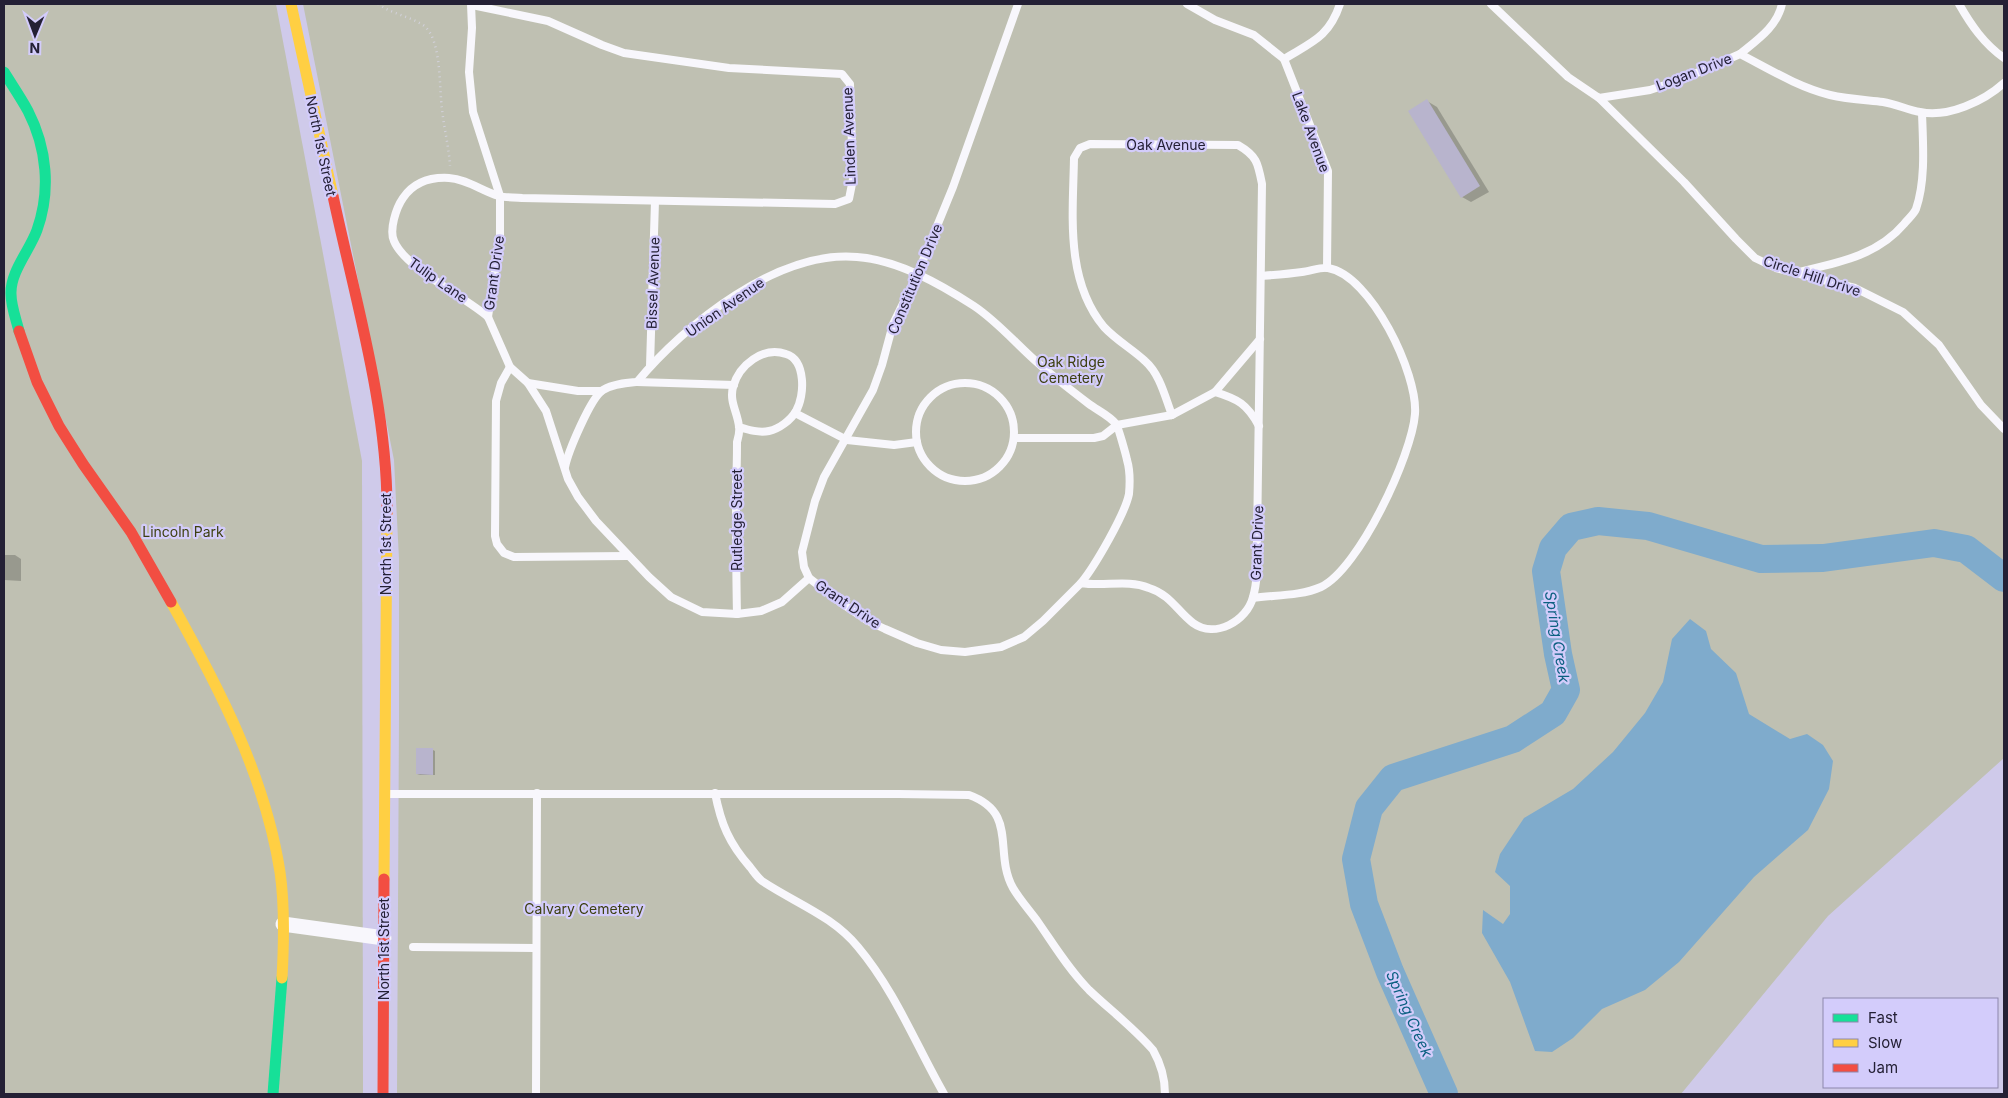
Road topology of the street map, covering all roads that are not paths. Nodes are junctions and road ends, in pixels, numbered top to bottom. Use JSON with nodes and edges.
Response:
{"nodes":[{"id":1,"x":290,"y":4,"type":"edge"},
{"id":2,"x":472,"y":4,"type":"edge"},
{"id":3,"x":1018,"y":4,"type":"edge"},
{"id":4,"x":1187,"y":4,"type":"edge"},
{"id":5,"x":1340,"y":4,"type":"edge"},
{"id":6,"x":1491,"y":4,"type":"edge"},
{"id":7,"x":1782,"y":4,"type":"edge"},
{"id":8,"x":1959,"y":4,"type":"edge"},
{"id":9,"x":1740,"y":54,"type":"junction"},
{"id":10,"x":2004,"y":58,"type":"edge"},
{"id":11,"x":1284,"y":59,"type":"junction"},
{"id":12,"x":4,"y":72,"type":"edge"},
{"id":13,"x":2004,"y":83,"type":"edge"},
{"id":14,"x":1599,"y":98,"type":"junction"},
{"id":15,"x":1922,"y":113,"type":"junction"},
{"id":16,"x":1250,"y":152,"type":"joint"},
{"id":17,"x":500,"y":196,"type":"junction"},
{"id":18,"x":655,"y":201,"type":"junction"},
{"id":19,"x":1328,"y":268,"type":"junction"},
{"id":20,"x":1795,"y":272,"type":"junction"},
{"id":21,"x":917,"y":275,"type":"junction"},
{"id":22,"x":1260,"y":276,"type":"junction"},
{"id":23,"x":7,"y":291,"type":"edge"},
{"id":24,"x":488,"y":317,"type":"junction"},
{"id":25,"x":1260,"y":339,"type":"junction"},
{"id":26,"x":650,"y":366,"type":"junction"},
{"id":27,"x":510,"y":367,"type":"junction"},
{"id":28,"x":528,"y":382,"type":"junction"},
{"id":29,"x":637,"y":382,"type":"junction"},
{"id":30,"x":734,"y":385,"type":"junction"},
{"id":31,"x":601,"y":391,"type":"junction"},
{"id":32,"x":1215,"y":392,"type":"junction"},
{"id":33,"x":795,"y":413,"type":"junction"},
{"id":34,"x":1172,"y":415,"type":"junction"},
{"id":35,"x":1117,"y":425,"type":"junction"},
{"id":36,"x":739,"y":427,"type":"junction"},
{"id":37,"x":1260,"y":428,"type":"junction"},
{"id":38,"x":2004,"y":429,"type":"edge"},
{"id":39,"x":1015,"y":438,"type":"junction"},
{"id":40,"x":846,"y":440,"type":"junction"},
{"id":41,"x":917,"y":442,"type":"junction"},
{"id":42,"x":565,"y":468,"type":"junction"},
{"id":43,"x":627,"y":556,"type":"junction"},
{"id":44,"x":809,"y":578,"type":"junction"},
{"id":45,"x":1081,"y":583,"type":"junction"},
{"id":46,"x":1253,"y":598,"type":"junction"},
{"id":47,"x":737,"y":614,"type":"junction"},
{"id":48,"x":537,"y":793,"type":"junction"},
{"id":49,"x":715,"y":793,"type":"junction"},
{"id":50,"x":385,"y":794,"type":"junction"},
{"id":51,"x":283,"y":924,"type":"junction"},
{"id":52,"x":384,"y":938,"type":"junction"},
{"id":53,"x":413,"y":947,"type":"dead end"},
{"id":54,"x":535,"y":948,"type":"junction"},
{"id":55,"x":273,"y":1094,"type":"edge"},
{"id":56,"x":383,"y":1094,"type":"edge"},
{"id":57,"x":536,"y":1094,"type":"edge"},
{"id":58,"x":944,"y":1094,"type":"edge"},
{"id":59,"x":1165,"y":1094,"type":"edge"}],
"edges":[{"from":1,"to":50,"type":"street","name":"North 1st Street"},
{"from":2,"to":17,"type":"lane","name":"Grant Drive"},
{"from":2,"to":18,"type":"lane","name":"Linden Avenue"},
{"from":3,"to":21,"type":"lane","name":"Constitution Drive"},
{"from":4,"to":11,"type":"lane"},
{"from":5,"to":11,"type":"lane"},
{"from":6,"to":14,"type":"lane"},
{"from":7,"to":9,"type":"lane"},
{"from":8,"to":10,"type":"lane"},
{"from":9,"to":14,"type":"lane","name":"Logan Drive"},
{"from":9,"to":15,"type":"lane","name":"Logan Drive"},
{"from":11,"to":19,"type":"lane","name":"Lake Avenue"},
{"from":12,"to":23,"type":"street"},
{"from":13,"to":15,"type":"lane","name":"Logan Drive"},
{"from":14,"to":20,"type":"lane","name":"Circle Hill Drive"},
{"from":15,"to":20,"type":"lane"},
{"from":16,"to":22,"type":"lane","name":"Grant Drive"},
{"from":16,"to":34,"type":"lane","name":"Oak Avenue"},
{"from":17,"to":18,"type":"lane","name":"Linden Avenue"},
{"from":17,"to":24,"type":"lane","name":"Grant Drive"},
{"from":17,"to":24,"type":"lane","name":"Tulip Lane"},
{"from":18,"to":26,"type":"lane","name":"Bissel Avenue"},
{"from":19,"to":22,"type":"lane"},
{"from":19,"to":46,"type":"lane"},
{"from":20,"to":38,"type":"lane","name":"Circle Hill Drive"},
{"from":21,"to":26,"type":"lane","name":"Union Avenue"},
{"from":21,"to":35,"type":"lane","name":"Union Avenue"},
{"from":21,"to":40,"type":"lane","name":"Constitution Drive"},
{"from":22,"to":25,"type":"lane","name":"Grant Drive"},
{"from":23,"to":51,"type":"street"},
{"from":24,"to":27,"type":"lane","name":"Grant Drive"},
{"from":25,"to":32,"type":"lane"},
{"from":25,"to":37,"type":"lane","name":"Grant Drive"},
{"from":26,"to":29,"type":"lane","name":"Union Avenue"},
{"from":27,"to":28,"type":"lane","name":"Grant Drive"},
{"from":27,"to":43,"type":"lane"},
{"from":28,"to":31,"type":"lane"},
{"from":28,"to":42,"type":"lane","name":"Grant Drive"},
{"from":29,"to":30,"type":"lane"},
{"from":29,"to":31,"type":"lane"},
{"from":30,"to":33,"type":"lane"},
{"from":30,"to":36,"type":"lane"},
{"from":31,"to":42,"type":"lane"},
{"from":32,"to":34,"type":"lane"},
{"from":32,"to":37,"type":"lane"},
{"from":33,"to":36,"type":"lane"},
{"from":33,"to":40,"type":"lane"},
{"from":34,"to":35,"type":"lane"},
{"from":35,"to":39,"type":"lane"},
{"from":35,"to":45,"type":"lane"},
{"from":36,"to":47,"type":"lane","name":"Rutledge Street"},
{"from":37,"to":46,"type":"lane","name":"Grant Drive"},
{"from":39,"to":41,"type":"lane"},
{"from":39,"to":41,"type":"lane"},
{"from":40,"to":41,"type":"lane"},
{"from":40,"to":44,"type":"lane","name":"Constitution Drive"},
{"from":42,"to":43,"type":"lane","name":"Grant Drive"},
{"from":43,"to":47,"type":"lane","name":"Grant Drive"},
{"from":44,"to":45,"type":"lane","name":"Grant Drive"},
{"from":44,"to":47,"type":"lane","name":"Grant Drive"},
{"from":45,"to":46,"type":"lane","name":"Grant Drive"},
{"from":48,"to":49,"type":"lane"},
{"from":48,"to":50,"type":"lane"},
{"from":48,"to":54,"type":"lane"},
{"from":49,"to":58,"type":"lane"},
{"from":49,"to":59,"type":"lane"},
{"from":50,"to":52,"type":"street","name":"North 1st Street"},
{"from":51,"to":52,"type":"street"},
{"from":51,"to":55,"type":"street"},
{"from":52,"to":56,"type":"street","name":"North 1st Street"},
{"from":53,"to":54,"type":"lane"},
{"from":54,"to":57,"type":"lane"}]}
